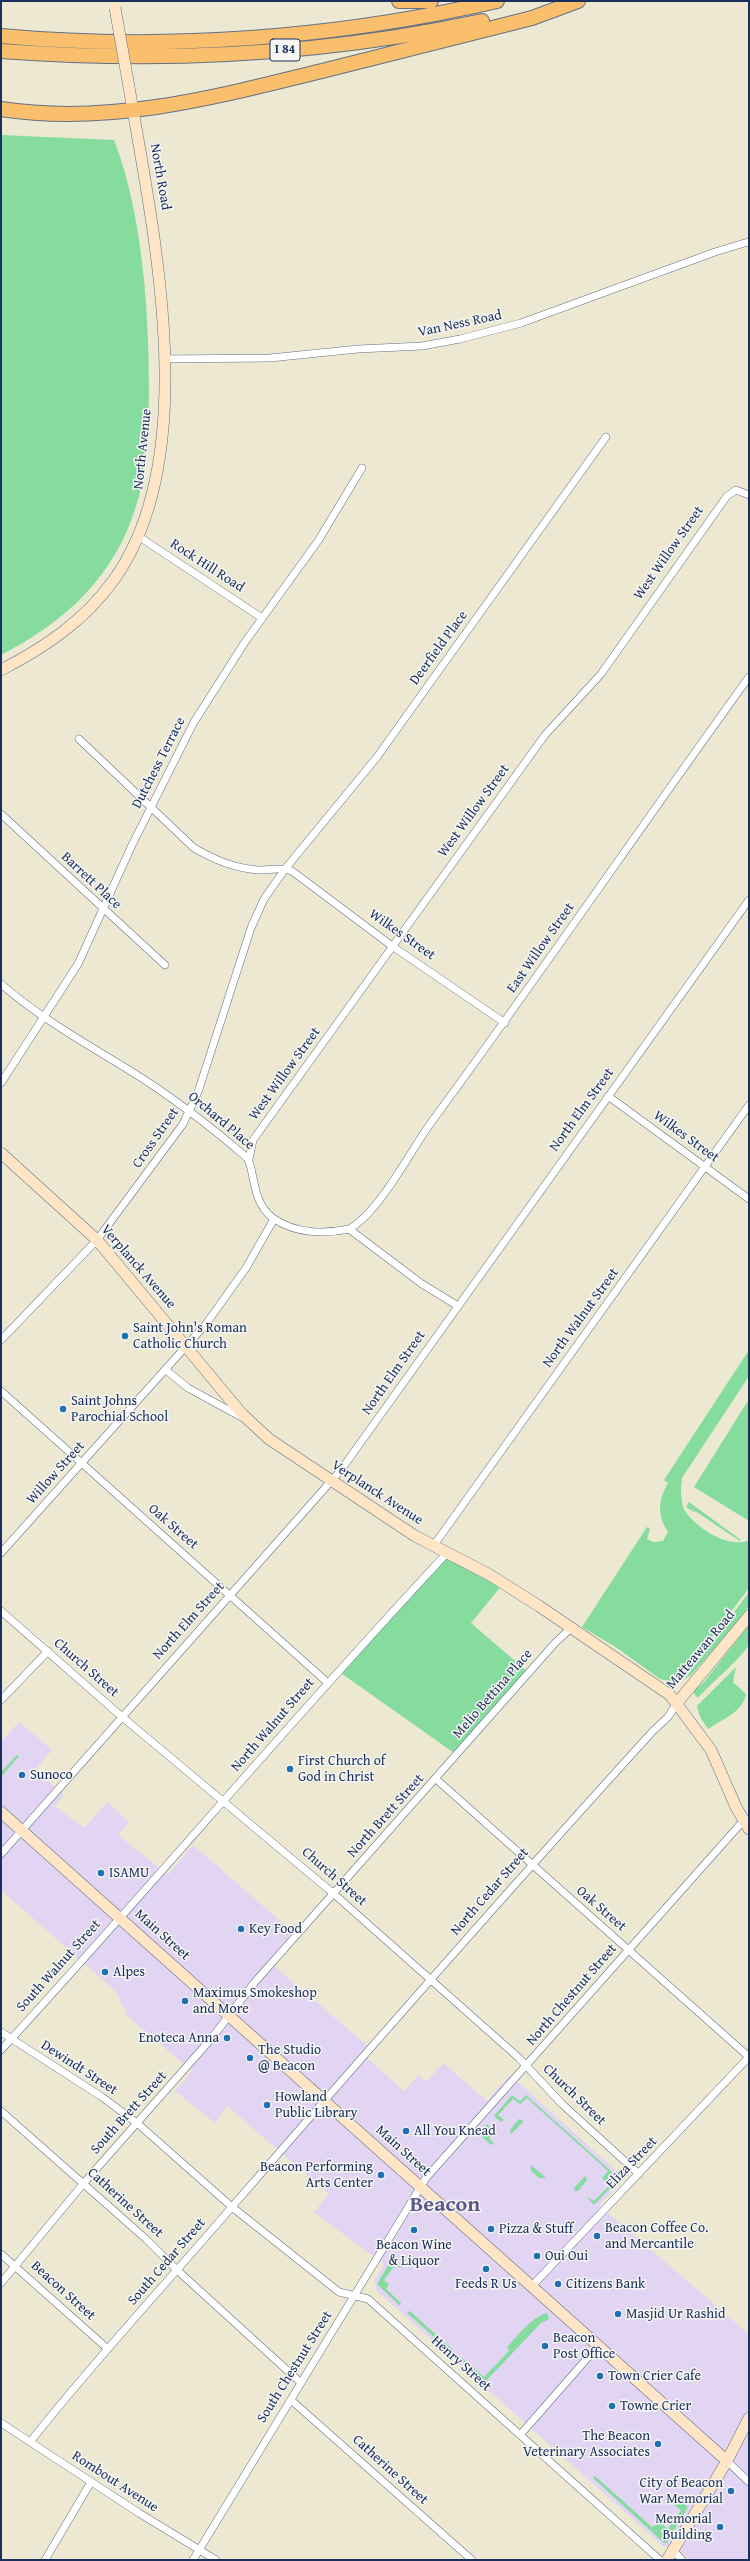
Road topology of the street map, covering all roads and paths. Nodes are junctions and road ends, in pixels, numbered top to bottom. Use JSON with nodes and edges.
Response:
{"nodes":[{"id":1,"x":399,"y":1,"type":"edge"},
{"id":2,"x":431,"y":1,"type":"edge"},
{"id":3,"x":497,"y":1,"type":"edge"},
{"id":4,"x":565,"y":1,"type":"edge"},
{"id":5,"x":578,"y":1,"type":"edge"},
{"id":6,"x":115,"y":4,"type":"edge"},
{"id":7,"x":1,"y":36,"type":"edge"},
{"id":8,"x":1,"y":52,"type":"edge"},
{"id":9,"x":1,"y":109,"type":"edge"},
{"id":10,"x":133,"y":111,"type":"junction"},
{"id":11,"x":748,"y":242,"type":"dead end"},
{"id":12,"x":164,"y":359,"type":"junction"},
{"id":13,"x":606,"y":437,"type":"dead end"},
{"id":14,"x":362,"y":468,"type":"dead end"},
{"id":15,"x":749,"y":495,"type":"edge"},
{"id":16,"x":138,"y":536,"type":"junction"},
{"id":17,"x":262,"y":618,"type":"junction"},
{"id":18,"x":1,"y":670,"type":"edge"},
{"id":19,"x":749,"y":677,"type":"edge"},
{"id":20,"x":79,"y":739,"type":"dead end"},
{"id":21,"x":150,"y":808,"type":"junction"},
{"id":22,"x":1,"y":814,"type":"edge"},
{"id":23,"x":285,"y":869,"type":"junction"},
{"id":24,"x":749,"y":900,"type":"edge"},
{"id":25,"x":104,"y":910,"type":"junction"},
{"id":26,"x":392,"y":946,"type":"junction"},
{"id":27,"x":165,"y":965,"type":"dead end"},
{"id":28,"x":1,"y":984,"type":"edge"},
{"id":29,"x":44,"y":1018,"type":"junction"},
{"id":30,"x":505,"y":1023,"type":"junction"},
{"id":31,"x":1,"y":1083,"type":"edge"},
{"id":32,"x":608,"y":1096,"type":"junction"},
{"id":33,"x":749,"y":1105,"type":"edge"},
{"id":34,"x":191,"y":1110,"type":"junction"},
{"id":35,"x":1,"y":1153,"type":"edge"},
{"id":36,"x":249,"y":1158,"type":"junction"},
{"id":37,"x":705,"y":1167,"type":"junction"},
{"id":38,"x":749,"y":1199,"type":"edge"},
{"id":39,"x":274,"y":1219,"type":"junction"},
{"id":40,"x":349,"y":1229,"type":"junction"},
{"id":41,"x":97,"y":1240,"type":"junction"},
{"id":42,"x":458,"y":1306,"type":"junction"},
{"id":43,"x":1,"y":1340,"type":"edge"},
{"id":44,"x":186,"y":1346,"type":"junction"},
{"id":45,"x":166,"y":1370,"type":"junction"},
{"id":46,"x":1,"y":1391,"type":"edge"},
{"id":47,"x":249,"y":1421,"type":"junction"},
{"id":48,"x":82,"y":1463,"type":"junction"},
{"id":49,"x":332,"y":1481,"type":"junction"},
{"id":50,"x":434,"y":1545,"type":"junction"},
{"id":51,"x":448,"y":1552,"type":"junction"},
{"id":52,"x":1,"y":1553,"type":"edge"},
{"id":53,"x":230,"y":1594,"type":"junction"},
{"id":54,"x":1,"y":1611,"type":"edge"},
{"id":55,"x":749,"y":1616,"type":"edge"},
{"id":56,"x":571,"y":1628,"type":"junction"},
{"id":57,"x":48,"y":1651,"type":"junction"},
{"id":58,"x":328,"y":1682,"type":"junction"},
{"id":59,"x":1,"y":1700,"type":"edge"},
{"id":60,"x":677,"y":1704,"type":"junction"},
{"id":61,"x":121,"y":1716,"type":"junction"},
{"id":62,"x":436,"y":1779,"type":"junction"},
{"id":63,"x":224,"y":1800,"type":"junction"},
{"id":64,"x":1,"y":1812,"type":"edge"},
{"id":65,"x":746,"y":1825,"type":"edge"},
{"id":66,"x":22,"y":1830,"type":"junction"},
{"id":67,"x":1,"y":1854,"type":"edge"},
{"id":68,"x":531,"y":1864,"type":"junction"},
{"id":69,"x":334,"y":1894,"type":"junction"},
{"id":70,"x":120,"y":1918,"type":"junction"},
{"id":71,"x":628,"y":1950,"type":"junction"},
{"id":72,"x":429,"y":1980,"type":"junction"},
{"id":73,"x":228,"y":2015,"type":"junction"},
{"id":74,"x":1,"y":2032,"type":"edge"},
{"id":75,"x":11,"y":2039,"type":"junction"},
{"id":76,"x":1,"y":2050,"type":"edge"},
{"id":77,"x":749,"y":2057,"type":"edge"},
{"id":78,"x":526,"y":2067,"type":"junction"},
{"id":79,"x":324,"y":2100,"type":"junction"},
{"id":80,"x":1,"y":2112,"type":"edge"},
{"id":81,"x":137,"y":2123,"type":"junction"},
{"id":82,"x":639,"y":2174,"type":"junction"},
{"id":83,"x":83,"y":2184,"type":"junction"},
{"id":84,"x":421,"y":2188,"type":"junction"},
{"id":85,"x":232,"y":2207,"type":"junction"},
{"id":86,"x":1,"y":2254,"type":"edge"},
{"id":87,"x":16,"y":2266,"type":"junction"},
{"id":88,"x":177,"y":2270,"type":"junction"},
{"id":89,"x":1,"y":2283,"type":"edge"},
{"id":90,"x":532,"y":2286,"type":"junction"},
{"id":91,"x":355,"y":2296,"type":"junction"},
{"id":92,"x":598,"y":2346,"type":"junction"},
{"id":93,"x":108,"y":2349,"type":"junction"},
{"id":94,"x":300,"y":2382,"type":"junction"},
{"id":95,"x":291,"y":2400,"type":"junction"},
{"id":96,"x":749,"y":2418,"type":"edge"},
{"id":97,"x":1,"y":2423,"type":"edge"},
{"id":98,"x":520,"y":2434,"type":"junction"},
{"id":99,"x":30,"y":2442,"type":"junction"},
{"id":100,"x":727,"y":2461,"type":"junction"},
{"id":101,"x":91,"y":2482,"type":"junction"},
{"id":102,"x":749,"y":2482,"type":"edge"},
{"id":103,"x":199,"y":2550,"type":"junction"},
{"id":104,"x":670,"y":2555,"type":"edge"},
{"id":105,"x":45,"y":2560,"type":"edge"},
{"id":106,"x":193,"y":2560,"type":"edge"},
{"id":107,"x":216,"y":2560,"type":"edge"},
{"id":108,"x":472,"y":2560,"type":"edge"},
{"id":109,"x":660,"y":2560,"type":"edge"},
{"id":110,"x":682,"y":2560,"type":"edge"}],
"edges":[{"from":1,"to":2,"type":"highway"},
{"from":3,"to":7,"type":"highway","number":"I 84"},
{"from":4,"to":8,"type":"highway","number":"I 84"},
{"from":5,"to":10,"type":"highway"},
{"from":6,"to":10,"type":"main road","name":"North Road","bridge":true},
{"from":9,"to":10,"type":"highway"},
{"from":10,"to":12,"type":"main road","name":"North Road"},
{"from":11,"to":12,"type":"street","name":"Van Ness Road"},
{"from":12,"to":16,"type":"main road","name":"North Avenue"},
{"from":13,"to":23,"type":"street","name":"Deerfield Place"},
{"from":14,"to":17,"type":"street","name":"Dutchess Terrace"},
{"from":15,"to":26,"type":"street","name":"West Willow Street"},
{"from":16,"to":17,"type":"street","name":"Rock Hill Road"},
{"from":16,"to":18,"type":"main road","name":"North Avenue"},
{"from":17,"to":21,"type":"street","name":"Dutchess Terrace"},
{"from":19,"to":30,"type":"street","name":"East Willow Street"},
{"from":20,"to":21,"type":"street"},
{"from":21,"to":23,"type":"street"},
{"from":21,"to":25,"type":"street","name":"Dutchess Terrace"},
{"from":22,"to":25,"type":"street","name":"Barrett Place"},
{"from":23,"to":26,"type":"street","name":"Wilkes Street"},
{"from":23,"to":34,"type":"street","name":"Cross Street"},
{"from":24,"to":32,"type":"street","name":"North Elm Street"},
{"from":25,"to":27,"type":"street","name":"Barrett Place"},
{"from":25,"to":29,"type":"street","name":"Dutchess Terrace"},
{"from":26,"to":30,"type":"street","name":"Wilkes Street"},
{"from":26,"to":36,"type":"street","name":"West Willow Street"},
{"from":28,"to":29,"type":"street","name":"Orchard Place"},
{"from":29,"to":31,"type":"street","name":"Dutchess Terrace"},
{"from":29,"to":34,"type":"street","name":"Orchard Place"},
{"from":30,"to":40,"type":"street","name":"East Willow Street"},
{"from":32,"to":37,"type":"street","name":"Wilkes Street"},
{"from":32,"to":42,"type":"street","name":"North Elm Street"},
{"from":33,"to":37,"type":"street","name":"North Walnut Street"},
{"from":34,"to":36,"type":"street","name":"Orchard Place"},
{"from":34,"to":41,"type":"street","name":"Cross Street"},
{"from":35,"to":41,"type":"main road","name":"Verplanck Avenue"},
{"from":36,"to":39,"type":"street","name":"Orchard Place"},
{"from":37,"to":38,"type":"street","name":"Wilkes Street"},
{"from":37,"to":50,"type":"street","name":"North Walnut Street"},
{"from":39,"to":40,"type":"street","name":"Orchard Place"},
{"from":39,"to":44,"type":"street","name":"Willow Street"},
{"from":40,"to":42,"type":"street"},
{"from":41,"to":43,"type":"street","name":"Cross Street"},
{"from":41,"to":44,"type":"main road","name":"Verplanck Avenue"},
{"from":42,"to":49,"type":"street","name":"North Elm Street"},
{"from":44,"to":45,"type":"street","name":"Willow Street"},
{"from":44,"to":47,"type":"main road","name":"Verplanck Avenue"},
{"from":45,"to":47,"type":"street"},
{"from":45,"to":48,"type":"street","name":"Willow Street"},
{"from":46,"to":48,"type":"street","name":"Oak Street"},
{"from":47,"to":49,"type":"main road","name":"Verplanck Avenue"},
{"from":48,"to":52,"type":"street","name":"Willow Street"},
{"from":48,"to":53,"type":"street","name":"Oak Street"},
{"from":49,"to":50,"type":"main road","name":"Verplanck Avenue"},
{"from":49,"to":53,"type":"street","name":"North Elm Street"},
{"from":50,"to":51,"type":"main road","name":"Verplanck Avenue"},
{"from":51,"to":56,"type":"main road","name":"Verplanck Avenue"},
{"from":51,"to":58,"type":"street","name":"North Walnut Street"},
{"from":53,"to":58,"type":"street","name":"Oak Street"},
{"from":53,"to":61,"type":"street","name":"North Elm Street"},
{"from":54,"to":57,"type":"street","name":"Church Street"},
{"from":55,"to":60,"type":"main road","name":"Matteawan Road"},
{"from":56,"to":60,"type":"main road","name":"Verplanck Avenue"},
{"from":56,"to":62,"type":"street","name":"Melio Bettina Place"},
{"from":57,"to":59,"type":"street"},
{"from":57,"to":61,"type":"street","name":"Church Street"},
{"from":58,"to":63,"type":"street","name":"North Walnut Street"},
{"from":60,"to":65,"type":"main road","name":"Verplanck Avenue"},
{"from":60,"to":68,"type":"street","name":"North Cedar Street"},
{"from":61,"to":63,"type":"street","name":"Church Street"},
{"from":61,"to":66,"type":"street","name":"North Elm Street"},
{"from":62,"to":68,"type":"street","name":"Oak Street"},
{"from":62,"to":69,"type":"street","name":"North Brett Street"},
{"from":63,"to":69,"type":"street","name":"Church Street"},
{"from":63,"to":70,"type":"street","name":"North Walnut Street"},
{"from":64,"to":66,"type":"main road","name":"Main Street"},
{"from":65,"to":71,"type":"street","name":"North Chestnut Street"},
{"from":66,"to":67,"type":"street","name":"North Elm Street"},
{"from":66,"to":70,"type":"main road","name":"Main Street"},
{"from":68,"to":71,"type":"street","name":"Oak Street"},
{"from":68,"to":72,"type":"street","name":"North Cedar Street"},
{"from":69,"to":72,"type":"street","name":"Church Street"},
{"from":69,"to":73,"type":"street","name":"North Brett Street"},
{"from":70,"to":73,"type":"main road","name":"Main Street"},
{"from":70,"to":75,"type":"street","name":"South Walnut Street"},
{"from":71,"to":77,"type":"street","name":"Oak Street"},
{"from":71,"to":78,"type":"street","name":"North Chestnut Street"},
{"from":72,"to":78,"type":"street","name":"Church Street"},
{"from":72,"to":79,"type":"street","name":"North Cedar Street"},
{"from":73,"to":79,"type":"main road","name":"Main Street"},
{"from":73,"to":81,"type":"street","name":"South Brett Street"},
{"from":74,"to":75,"type":"street","name":"Dewindt Street"},
{"from":75,"to":76,"type":"street","name":"South Walnut Street"},
{"from":75,"to":81,"type":"street","name":"Dewindt Street"},
{"from":77,"to":82,"type":"street","name":"Eliza Street"},
{"from":78,"to":82,"type":"street","name":"Church Street"},
{"from":78,"to":84,"type":"street","name":"North Chestnut Street"},
{"from":79,"to":84,"type":"main road","name":"Main Street"},
{"from":79,"to":85,"type":"street","name":"South Cedar Street"},
{"from":80,"to":83,"type":"street","name":"Catherine Street"},
{"from":81,"to":83,"type":"street","name":"South Brett Street"},
{"from":81,"to":85,"type":"street","name":"Dewindt Street"},
{"from":82,"to":90,"type":"street","name":"Eliza Street"},
{"from":83,"to":87,"type":"street","name":"South Brett Street"},
{"from":83,"to":88,"type":"street","name":"Catherine Street"},
{"from":84,"to":90,"type":"main road","name":"Main Street"},
{"from":84,"to":91,"type":"street","name":"South Chestnut Street"},
{"from":85,"to":88,"type":"street","name":"South Cedar Street"},
{"from":85,"to":91,"type":"street","name":"Henry Street"},
{"from":86,"to":87,"type":"street","name":"Beacon Street"},
{"from":87,"to":89,"type":"street","name":"South Brett Street"},
{"from":87,"to":93,"type":"street","name":"Beacon Street"},
{"from":88,"to":93,"type":"street","name":"South Cedar Street"},
{"from":88,"to":94,"type":"street","name":"Catherine Street"},
{"from":90,"to":92,"type":"main road","name":"Main Street"},
{"from":91,"to":94,"type":"street","name":"South Chestnut Street"},
{"from":91,"to":98,"type":"street","name":"Henry Street"},
{"from":92,"to":98,"type":"street"},
{"from":92,"to":100,"type":"main road","name":"Main Street"},
{"from":93,"to":99,"type":"street","name":"South Cedar Street"},
{"from":94,"to":95,"type":"street","name":"South Chestnut Street"},
{"from":95,"to":103,"type":"street","name":"South Chestnut Street"},
{"from":95,"to":108,"type":"street","name":"Catherine Street"},
{"from":96,"to":100,"type":"main road"},
{"from":97,"to":99,"type":"street","name":"Rombout Avenue"},
{"from":98,"to":109,"type":"street","name":"Henry Street"},
{"from":99,"to":101,"type":"street","name":"Rombout Avenue"},
{"from":100,"to":102,"type":"street","name":"Main Street"},
{"from":100,"to":104,"type":"main road"},
{"from":101,"to":103,"type":"street","name":"Rombout Avenue"},
{"from":101,"to":105,"type":"street"},
{"from":103,"to":106,"type":"street","name":"South Chestnut Street"},
{"from":103,"to":107,"type":"street","name":"Rombout Avenue"},
{"from":104,"to":110,"type":"street"}]}
